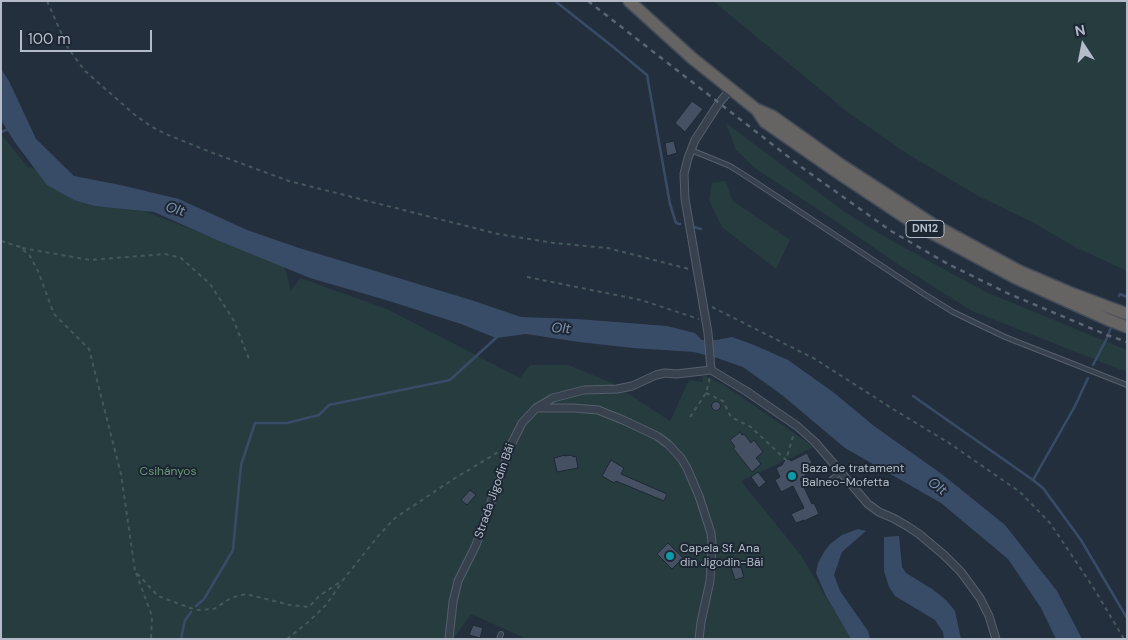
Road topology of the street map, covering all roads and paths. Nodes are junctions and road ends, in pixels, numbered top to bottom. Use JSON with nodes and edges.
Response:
{"nodes":[{"id":1,"x":47,"y":1,"type":"edge"},
{"id":2,"x":629,"y":1,"type":"edge"},
{"id":3,"x":731,"y":89,"type":"junction"},
{"id":4,"x":757,"y":110,"type":"junction"},
{"id":5,"x":691,"y":150,"type":"junction"},
{"id":6,"x":1,"y":241,"type":"edge"},
{"id":7,"x":20,"y":247,"type":"junction"},
{"id":8,"x":696,"y":271,"type":"junction"},
{"id":9,"x":527,"y":277,"type":"dead end"},
{"id":10,"x":703,"y":303,"type":"junction"},
{"id":11,"x":1127,"y":314,"type":"edge"},
{"id":12,"x":706,"y":321,"type":"junction"},
{"id":13,"x":1127,"y":327,"type":"edge"},
{"id":14,"x":250,"y":359,"type":"dead end"},
{"id":15,"x":711,"y":370,"type":"junction"},
{"id":16,"x":1127,"y":385,"type":"edge"},
{"id":17,"x":706,"y":392,"type":"junction"},
{"id":18,"x":536,"y":408,"type":"junction"},
{"id":19,"x":690,"y":417,"type":"dead end"},
{"id":20,"x":797,"y":426,"type":"junction"},
{"id":21,"x":510,"y":445,"type":"junction"},
{"id":22,"x":841,"y":472,"type":"junction"},
{"id":23,"x":828,"y":482,"type":"dead end"},
{"id":24,"x":135,"y":571,"type":"junction"},
{"id":25,"x":343,"y":580,"type":"junction"},
{"id":26,"x":501,"y":634,"type":"dead end"},
{"id":27,"x":151,"y":639,"type":"edge"},
{"id":28,"x":287,"y":639,"type":"edge"},
{"id":29,"x":449,"y":639,"type":"edge"},
{"id":30,"x":499,"y":639,"type":"edge"},
{"id":31,"x":699,"y":639,"type":"edge"},
{"id":32,"x":996,"y":639,"type":"edge"},
{"id":33,"x":1124,"y":639,"type":"edge"}],
"edges":[{"from":1,"to":8,"type":"path"},
{"from":2,"to":3,"type":"highway","number":"DN12"},
{"from":3,"to":4,"type":"highway","number":"DN12"},
{"from":3,"to":5,"type":"street"},
{"from":4,"to":11,"type":"highway","number":"DN12"},
{"from":4,"to":13,"type":"highway","number":"DN12"},
{"from":5,"to":8,"type":"street"},
{"from":5,"to":16,"type":"lane"},
{"from":6,"to":7,"type":"path"},
{"from":7,"to":14,"type":"path"},
{"from":7,"to":24,"type":"path"},
{"from":8,"to":10,"type":"street"},
{"from":9,"to":12,"type":"path"},
{"from":10,"to":12,"type":"street"},
{"from":10,"to":33,"type":"path"},
{"from":12,"to":15,"type":"street"},
{"from":15,"to":17,"type":"path"},
{"from":15,"to":18,"type":"street","name":"Strada Jigodin Băi"},
{"from":15,"to":20,"type":"street"},
{"from":17,"to":19,"type":"path"},
{"from":17,"to":20,"type":"path"},
{"from":18,"to":21,"type":"street","name":"Strada Jigodin Băi"},
{"from":18,"to":31,"type":"street"},
{"from":20,"to":22,"type":"street"},
{"from":21,"to":25,"type":"path"},
{"from":21,"to":29,"type":"street","name":"Strada Jigodin Băi"},
{"from":22,"to":23,"type":"lane"},
{"from":22,"to":32,"type":"street"},
{"from":24,"to":25,"type":"path"},
{"from":24,"to":27,"type":"path"},
{"from":25,"to":28,"type":"path"},
{"from":26,"to":30,"type":"lane"}]}
